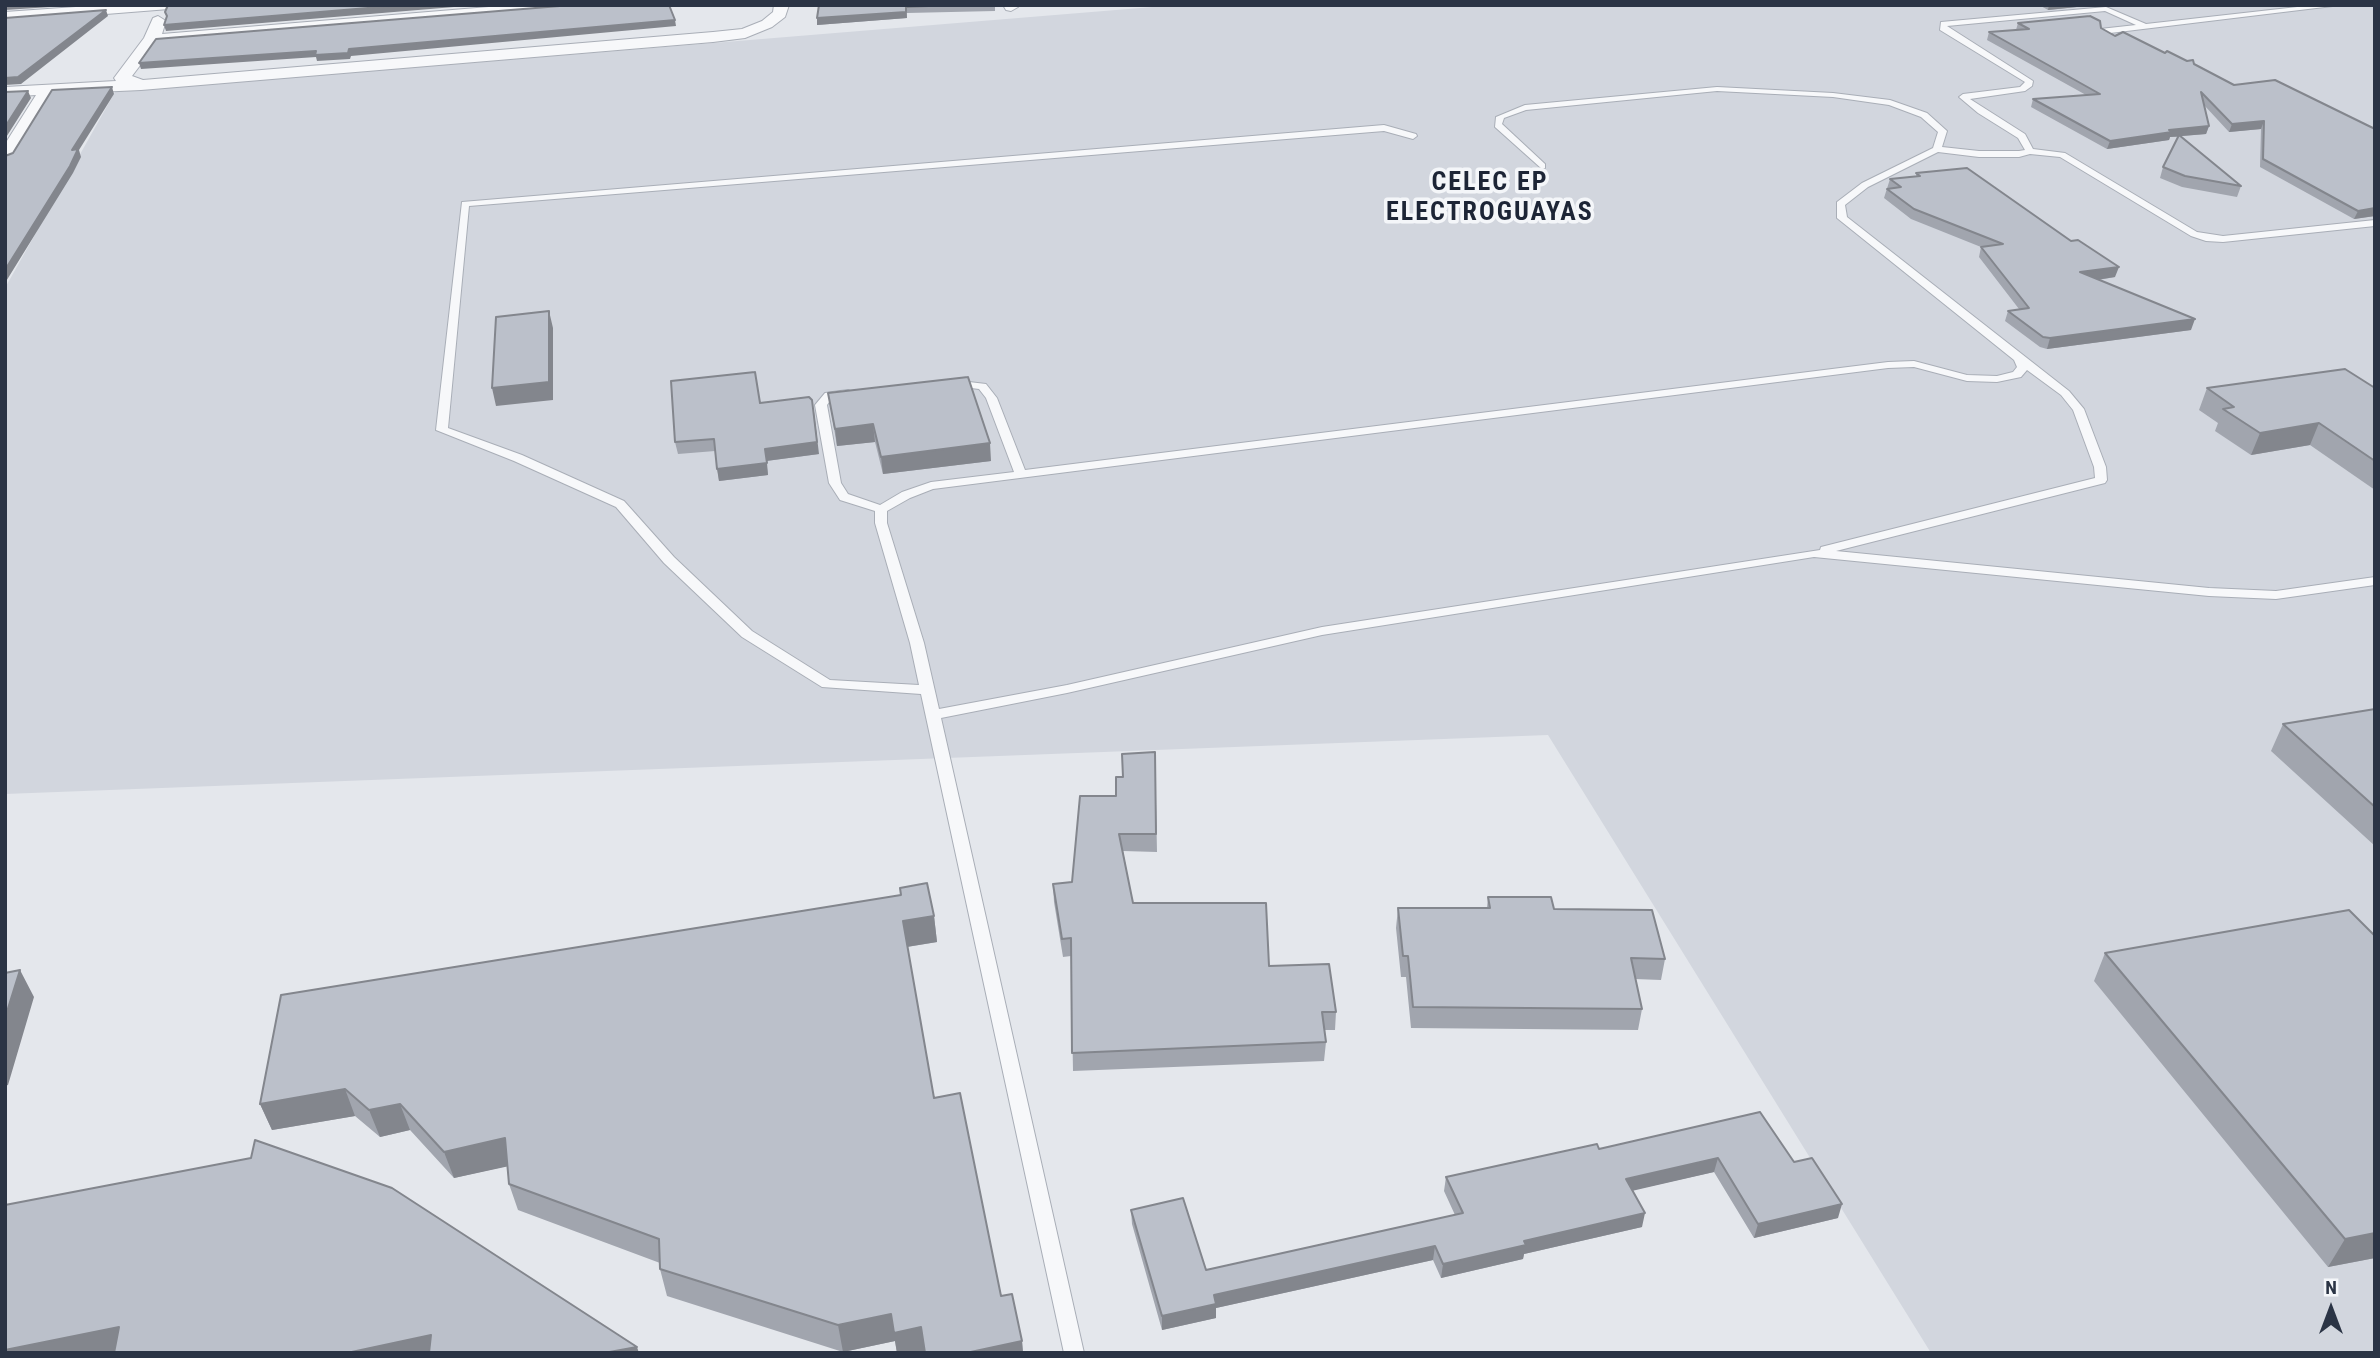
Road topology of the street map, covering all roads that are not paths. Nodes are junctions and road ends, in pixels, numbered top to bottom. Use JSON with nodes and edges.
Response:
{"nodes":[{"id":1,"x":163,"y":5,"type":"edge"},
{"id":2,"x":169,"y":5,"type":"edge"},
{"id":3,"x":482,"y":5,"type":"edge"},
{"id":4,"x":572,"y":5,"type":"edge"},
{"id":5,"x":782,"y":5,"type":"edge"},
{"id":6,"x":2337,"y":5,"type":"edge"},
{"id":7,"x":504,"y":10,"type":"junction"},
{"id":8,"x":5,"y":17,"type":"edge"},
{"id":9,"x":2144,"y":26,"type":"junction"},
{"id":10,"x":152,"y":39,"type":"junction"},
{"id":11,"x":2114,"y":39,"type":"edge"},
{"id":12,"x":523,"y":54,"type":"junction"},
{"id":13,"x":141,"y":85,"type":"junction"},
{"id":14,"x":48,"y":89,"type":"junction"},
{"id":15,"x":5,"y":92,"type":"edge"},
{"id":16,"x":1413,"y":135,"type":"dead end"},
{"id":17,"x":1937,"y":149,"type":"junction"},
{"id":18,"x":2030,"y":151,"type":"junction"},
{"id":19,"x":5,"y":159,"type":"edge"},
{"id":20,"x":1542,"y":166,"type":"dead end"},
{"id":21,"x":2375,"y":223,"type":"edge"},
{"id":22,"x":2018,"y":358,"type":"junction"},
{"id":23,"x":936,"y":385,"type":"edge"},
{"id":24,"x":856,"y":393,"type":"edge"},
{"id":25,"x":1021,"y":475,"type":"junction"},
{"id":26,"x":881,"y":509,"type":"junction"},
{"id":27,"x":1814,"y":553,"type":"junction"},
{"id":28,"x":2375,"y":581,"type":"edge"},
{"id":29,"x":927,"y":690,"type":"junction"},
{"id":30,"x":932,"y":715,"type":"junction"},
{"id":31,"x":1074,"y":1353,"type":"edge"}],
"edges":[{"from":1,"to":2,"type":"street"},
{"from":1,"to":8,"type":"street"},
{"from":1,"to":10,"type":"street"},
{"from":3,"to":7,"type":"street"},
{"from":4,"to":7,"type":"street"},
{"from":5,"to":12,"type":"street"},
{"from":6,"to":9,"type":"lane"},
{"from":7,"to":10,"type":"street"},
{"from":7,"to":12,"type":"street"},
{"from":9,"to":11,"type":"lane"},
{"from":9,"to":18,"type":"lane"},
{"from":10,"to":13,"type":"street"},
{"from":12,"to":13,"type":"street"},
{"from":13,"to":14,"type":"street"},
{"from":14,"to":15,"type":"street"},
{"from":14,"to":19,"type":"street"},
{"from":16,"to":29,"type":"lane"},
{"from":17,"to":18,"type":"lane"},
{"from":17,"to":20,"type":"lane"},
{"from":17,"to":22,"type":"lane"},
{"from":18,"to":21,"type":"lane"},
{"from":22,"to":25,"type":"lane"},
{"from":22,"to":27,"type":"lane"},
{"from":23,"to":25,"type":"lane"},
{"from":24,"to":26,"type":"lane"},
{"from":25,"to":26,"type":"lane"},
{"from":26,"to":29,"type":"lane"},
{"from":27,"to":28,"type":"lane"},
{"from":27,"to":30,"type":"lane"},
{"from":29,"to":30,"type":"lane"},
{"from":30,"to":31,"type":"lane"}]}
